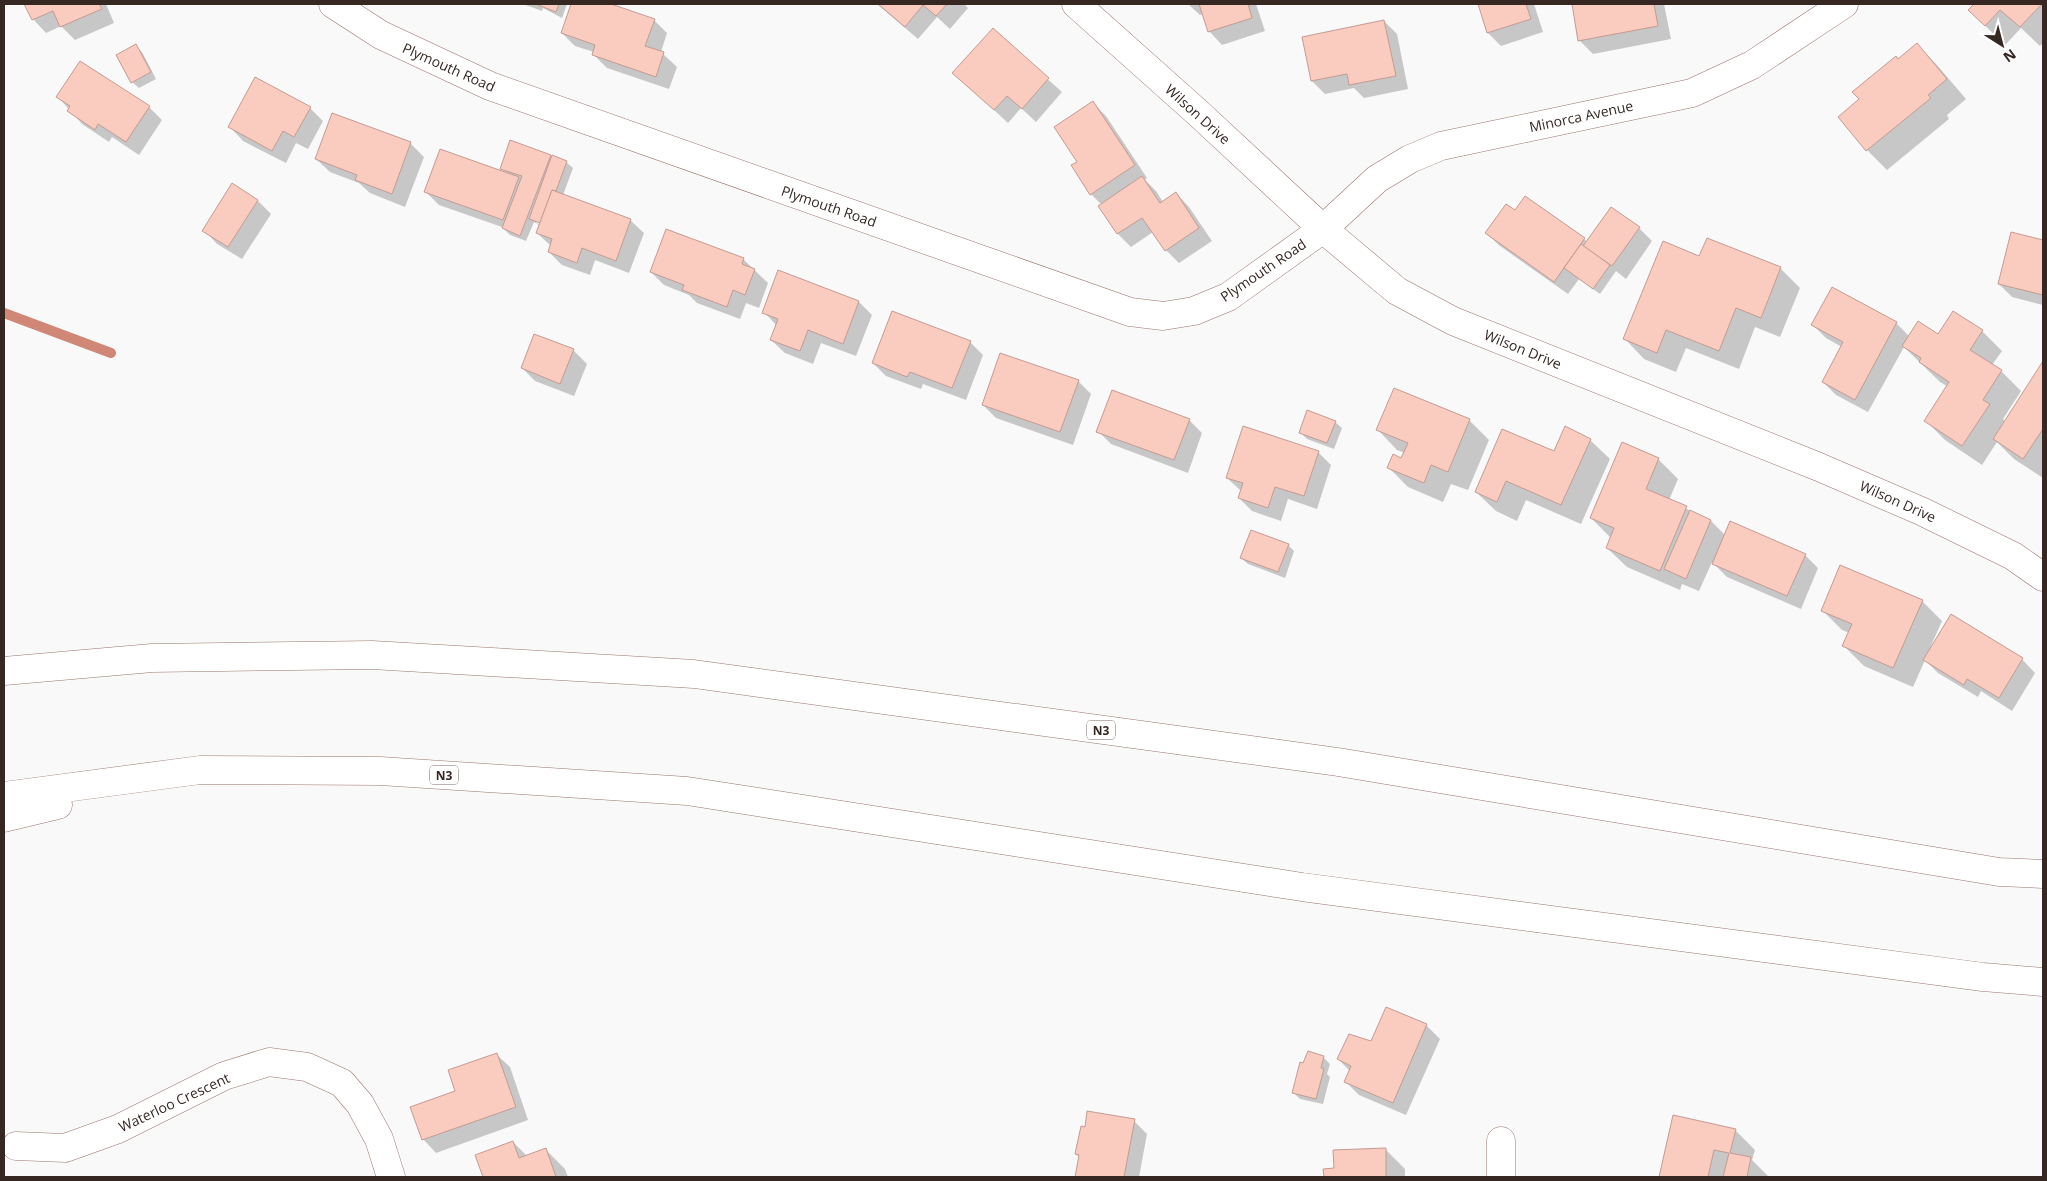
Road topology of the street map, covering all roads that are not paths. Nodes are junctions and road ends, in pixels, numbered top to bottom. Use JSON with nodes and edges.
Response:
{"nodes":[{"id":1,"x":333,"y":4,"type":"edge"},
{"id":2,"x":1076,"y":4,"type":"edge"},
{"id":3,"x":1844,"y":4,"type":"edge"},
{"id":4,"x":1323,"y":229,"type":"junction"},
{"id":5,"x":2043,"y":577,"type":"edge"},
{"id":6,"x":4,"y":671,"type":"edge"},
{"id":7,"x":200,"y":770,"type":"junction"},
{"id":8,"x":4,"y":796,"type":"edge"},
{"id":9,"x":4,"y":818,"type":"edge"},
{"id":10,"x":2043,"y":874,"type":"edge"},
{"id":11,"x":2043,"y":982,"type":"edge"},
{"id":12,"x":1501,"y":1141,"type":"dead end"},
{"id":13,"x":16,"y":1146,"type":"dead end"},
{"id":14,"x":392,"y":1177,"type":"edge"},
{"id":15,"x":1501,"y":1177,"type":"edge"}],
"edges":[{"from":1,"to":4,"type":"main road","name":"Plymouth Road"},
{"from":2,"to":4,"type":"main road","name":"Wilson Drive"},
{"from":3,"to":4,"type":"main road","name":"Minorca Avenue"},
{"from":4,"to":5,"type":"main road","name":"Wilson Drive"},
{"from":6,"to":10,"type":"main road","number":"N3"},
{"from":7,"to":8,"type":"main road","number":"N3"},
{"from":7,"to":9,"type":"main road"},
{"from":7,"to":11,"type":"main road","number":"N3"},
{"from":12,"to":15,"type":"main road"},
{"from":13,"to":14,"type":"main road","name":"Waterloo Crescent"}]}
